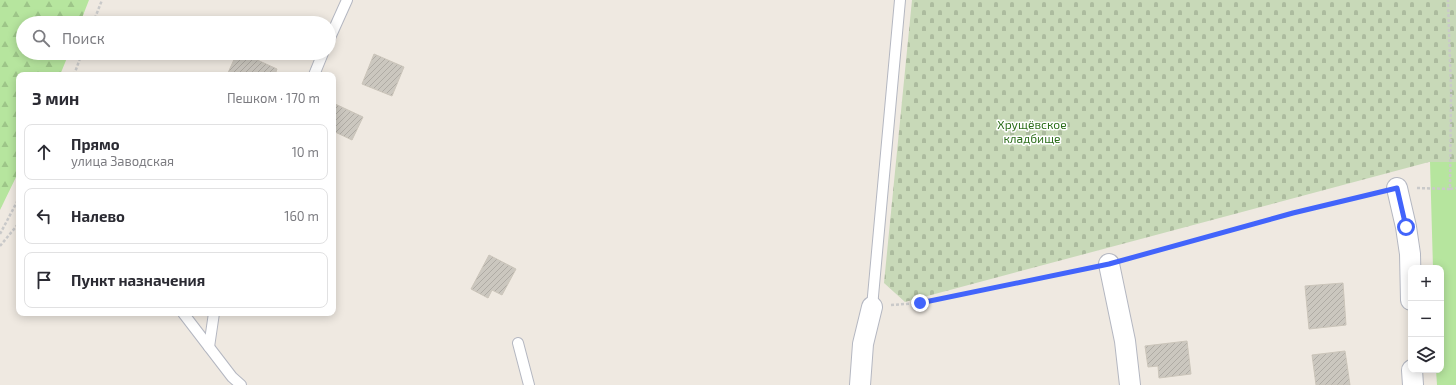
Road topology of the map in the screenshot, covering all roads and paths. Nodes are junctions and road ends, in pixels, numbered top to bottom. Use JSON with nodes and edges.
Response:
{"nodes":[{"id":1,"x":102,"y":0,"type":"edge"},
{"id":2,"x":347,"y":0,"type":"edge"},
{"id":3,"x":900,"y":0,"type":"edge"},
{"id":4,"x":1448,"y":0,"type":"edge"},
{"id":5,"x":96,"y":16,"type":"edge"},
{"id":6,"x":336,"y":24,"type":"edge"},
{"id":7,"x":79,"y":60,"type":"edge"},
{"id":8,"x":320,"y":60,"type":"edge"},
{"id":9,"x":75,"y":72,"type":"edge"},
{"id":10,"x":315,"y":72,"type":"edge"},
{"id":11,"x":1397,"y":188,"type":"junction"},
{"id":12,"x":1456,"y":188,"type":"edge"},
{"id":13,"x":1450,"y":189,"type":"junction"},
{"id":14,"x":16,"y":204,"type":"edge"},
{"id":15,"x":16,"y":227,"type":"edge"},
{"id":16,"x":0,"y":234,"type":"edge"},
{"id":17,"x":0,"y":246,"type":"edge"},
{"id":18,"x":1109,"y":264,"type":"junction"},
{"id":19,"x":1410,"y":265,"type":"edge"},
{"id":20,"x":872,"y":306,"type":"junction"},
{"id":21,"x":185,"y":316,"type":"edge"},
{"id":22,"x":214,"y":316,"type":"edge"},
{"id":23,"x":518,"y":343,"type":"dead end"},
{"id":24,"x":209,"y":347,"type":"junction"},
{"id":25,"x":1412,"y":373,"type":"edge"},
{"id":26,"x":241,"y":385,"type":"edge"},
{"id":27,"x":529,"y":385,"type":"edge"},
{"id":28,"x":860,"y":385,"type":"edge"},
{"id":29,"x":1130,"y":385,"type":"edge"},
{"id":30,"x":1413,"y":385,"type":"edge"}],
"edges":[{"from":1,"to":5,"type":"path"},
{"from":2,"to":6,"type":"lane"},
{"from":3,"to":20,"type":"lane"},
{"from":4,"to":13,"type":"path"},
{"from":7,"to":9,"type":"path"},
{"from":8,"to":10,"type":"lane"},
{"from":11,"to":13,"type":"path"},
{"from":11,"to":18,"type":"path"},
{"from":11,"to":19,"type":"street"},
{"from":12,"to":13,"type":"path"},
{"from":14,"to":16,"type":"path"},
{"from":15,"to":17,"type":"path"},
{"from":18,"to":20,"type":"path"},
{"from":18,"to":29,"type":"street"},
{"from":20,"to":28,"type":"street"},
{"from":21,"to":24,"type":"lane"},
{"from":22,"to":24,"type":"lane"},
{"from":23,"to":27,"type":"lane"},
{"from":24,"to":26,"type":"lane"},
{"from":25,"to":30,"type":"street"}]}
